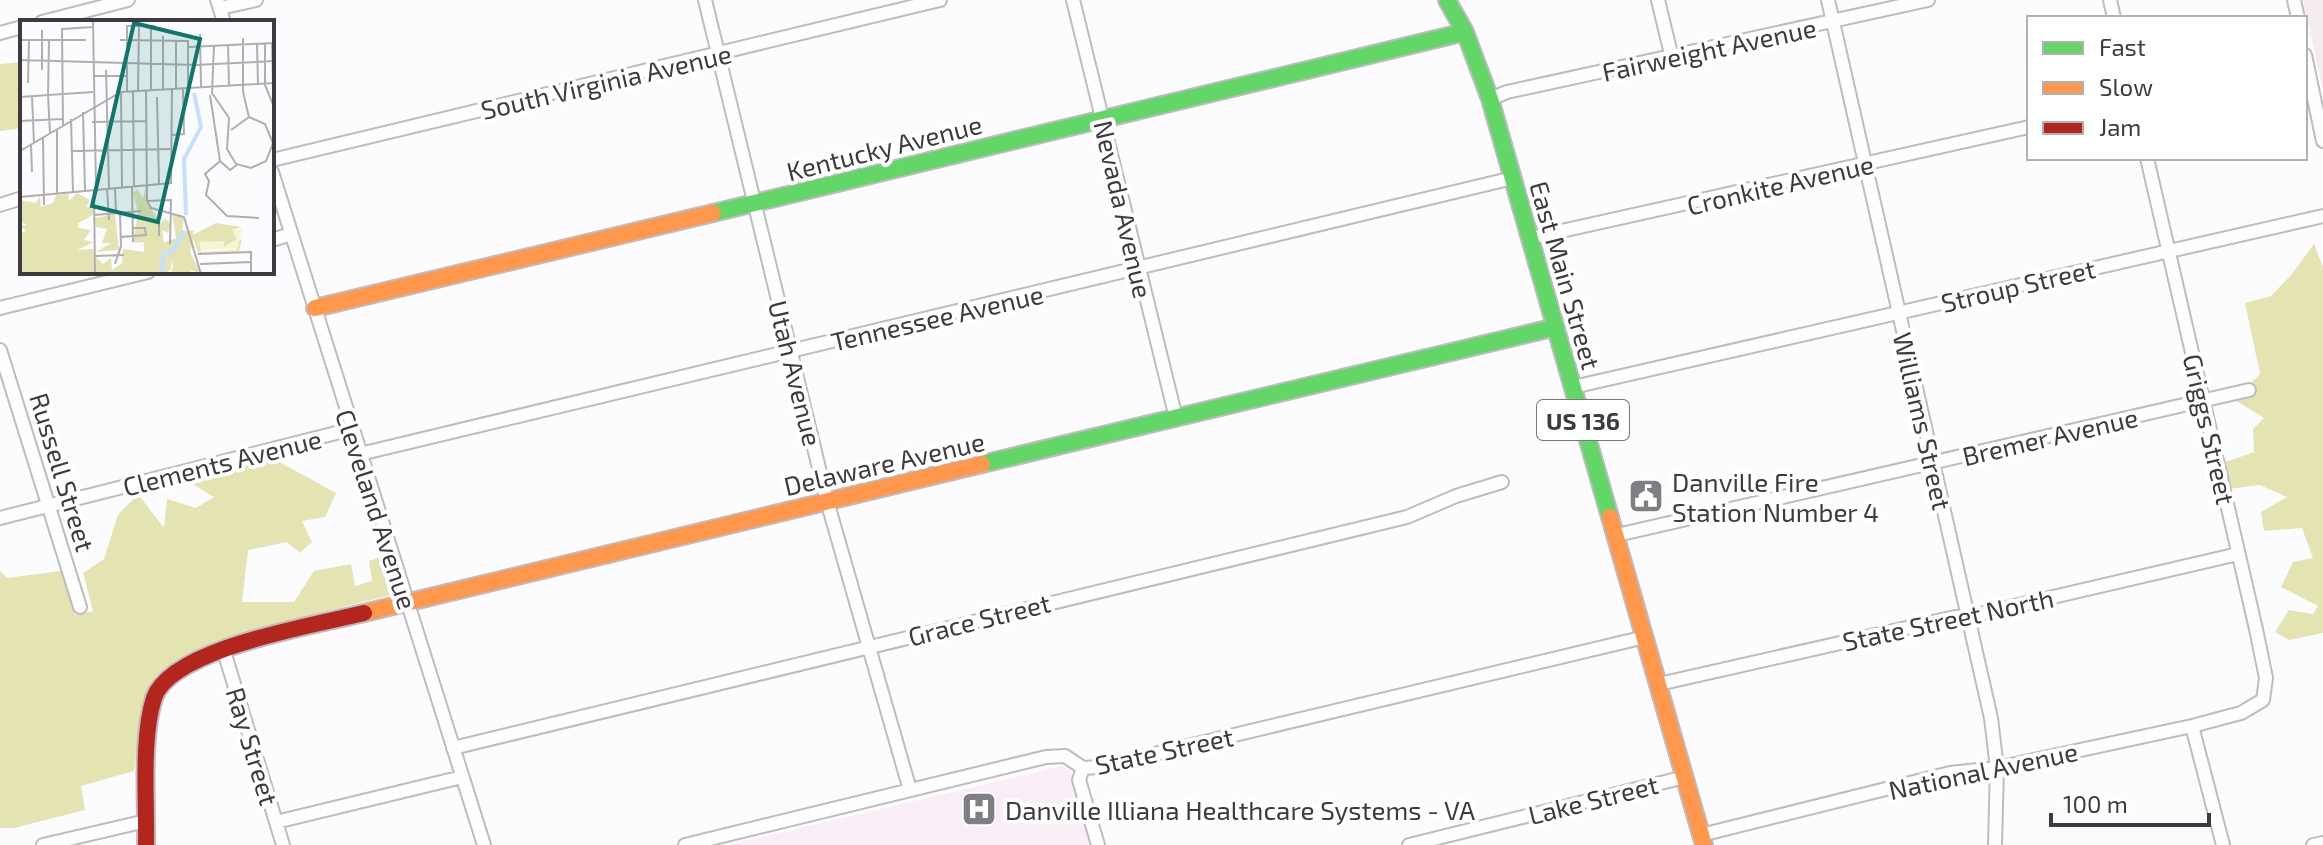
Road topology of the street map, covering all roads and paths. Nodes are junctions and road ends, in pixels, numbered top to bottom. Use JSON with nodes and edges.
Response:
{"nodes":[{"id":1,"x":128,"y":0,"type":"edge"},
{"id":2,"x":256,"y":0,"type":"edge"},
{"id":3,"x":705,"y":0,"type":"edge"},
{"id":4,"x":940,"y":0,"type":"edge"},
{"id":5,"x":1073,"y":0,"type":"edge"},
{"id":6,"x":1447,"y":0,"type":"edge"},
{"id":7,"x":1658,"y":0,"type":"edge"},
{"id":8,"x":1828,"y":0,"type":"edge"},
{"id":9,"x":1928,"y":0,"type":"edge"},
{"id":10,"x":218,"y":4,"type":"edge"},
{"id":11,"x":50,"y":20,"type":"edge"},
{"id":12,"x":1833,"y":23,"type":"junction"},
{"id":13,"x":20,"y":28,"type":"edge"},
{"id":14,"x":1465,"y":32,"type":"junction"},
{"id":15,"x":0,"y":33,"type":"edge"},
{"id":16,"x":719,"y":54,"type":"junction"},
{"id":17,"x":1672,"y":58,"type":"junction"},
{"id":18,"x":2307,"y":67,"type":"edge"},
{"id":19,"x":1490,"y":99,"type":"junction"},
{"id":20,"x":1103,"y":119,"type":"junction"},
{"id":21,"x":2027,"y":127,"type":"edge"},
{"id":22,"x":2323,"y":141,"type":"edge"},
{"id":23,"x":274,"y":160,"type":"edge"},
{"id":24,"x":2147,"y":160,"type":"edge"},
{"id":25,"x":1865,"y":165,"type":"junction"},
{"id":26,"x":1513,"y":178,"type":"junction"},
{"id":27,"x":274,"y":179,"type":"edge"},
{"id":28,"x":20,"y":199,"type":"edge"},
{"id":29,"x":755,"y":203,"type":"junction"},
{"id":30,"x":0,"y":205,"type":"edge"},
{"id":31,"x":2323,"y":216,"type":"edge"},
{"id":32,"x":291,"y":234,"type":"junction"},
{"id":33,"x":1530,"y":238,"type":"junction"},
{"id":34,"x":274,"y":239,"type":"edge"},
{"id":35,"x":2169,"y":251,"type":"junction"},
{"id":36,"x":1138,"y":269,"type":"junction"},
{"id":37,"x":140,"y":274,"type":"edge"},
{"id":38,"x":0,"y":308,"type":"edge"},
{"id":39,"x":315,"y":308,"type":"junction"},
{"id":40,"x":1898,"y":311,"type":"junction"},
{"id":41,"x":1556,"y":327,"type":"junction"},
{"id":42,"x":791,"y":352,"type":"junction"},
{"id":43,"x":1,"y":356,"type":"edge"},
{"id":44,"x":1573,"y":387,"type":"junction"},
{"id":45,"x":2249,"y":390,"type":"dead end"},
{"id":46,"x":2205,"y":401,"type":"junction"},
{"id":47,"x":1176,"y":418,"type":"junction"},
{"id":48,"x":352,"y":429,"type":"junction"},
{"id":49,"x":360,"y":454,"type":"junction"},
{"id":50,"x":1933,"y":462,"type":"junction"},
{"id":51,"x":1502,"y":482,"type":"dead end"},
{"id":52,"x":827,"y":501,"type":"junction"},
{"id":53,"x":48,"y":506,"type":"junction"},
{"id":54,"x":0,"y":518,"type":"edge"},
{"id":55,"x":1617,"y":535,"type":"junction"},
{"id":56,"x":2238,"y":554,"type":"junction"},
{"id":57,"x":407,"y":601,"type":"junction"},
{"id":58,"x":80,"y":607,"type":"dead end"},
{"id":59,"x":1967,"y":617,"type":"junction"},
{"id":60,"x":1645,"y":637,"type":"junction"},
{"id":61,"x":867,"y":646,"type":"junction"},
{"id":62,"x":223,"y":648,"type":"junction"},
{"id":63,"x":1659,"y":684,"type":"junction"},
{"id":64,"x":2263,"y":700,"type":"joint"},
{"id":65,"x":2192,"y":726,"type":"junction"},
{"id":66,"x":453,"y":748,"type":"junction"},
{"id":67,"x":1083,"y":768,"type":"junction"},
{"id":68,"x":1997,"y":768,"type":"junction"},
{"id":69,"x":462,"y":777,"type":"junction"},
{"id":70,"x":1685,"y":777,"type":"junction"},
{"id":71,"x":910,"y":790,"type":"junction"},
{"id":72,"x":146,"y":821,"type":"junction"},
{"id":73,"x":276,"y":822,"type":"junction"},
{"id":74,"x":1702,"y":840,"type":"edge"},
{"id":75,"x":2323,"y":843,"type":"edge"},
{"id":76,"x":43,"y":845,"type":"edge"},
{"id":77,"x":146,"y":845,"type":"edge"},
{"id":78,"x":283,"y":845,"type":"edge"},
{"id":79,"x":484,"y":845,"type":"edge"},
{"id":80,"x":685,"y":845,"type":"edge"},
{"id":81,"x":1098,"y":845,"type":"edge"},
{"id":82,"x":1409,"y":845,"type":"edge"},
{"id":83,"x":1995,"y":845,"type":"edge"},
{"id":84,"x":2223,"y":845,"type":"edge"},
{"id":85,"x":2313,"y":845,"type":"edge"}],
"edges":[{"from":1,"to":11,"type":"street"},
{"from":2,"to":10,"type":"street"},
{"from":3,"to":16,"type":"street","name":"Utah Avenue"},
{"from":4,"to":16,"type":"street","name":"South Virginia Avenue"},
{"from":5,"to":20,"type":"street","name":"Nevada Avenue"},
{"from":6,"to":14,"type":"street","name":"East Main Street","number":"US 136"},
{"from":7,"to":17,"type":"street"},
{"from":8,"to":12,"type":"street","name":"Williams Street"},
{"from":9,"to":12,"type":"street","name":"Fairweight Avenue"},
{"from":12,"to":17,"type":"street","name":"Fairweight Avenue"},
{"from":12,"to":25,"type":"street","name":"Williams Street"},
{"from":13,"to":15,"type":"street"},
{"from":14,"to":19,"type":"street","name":"East Main Street","number":"US 136"},
{"from":14,"to":20,"type":"street","name":"Kentucky Avenue"},
{"from":16,"to":23,"type":"street","name":"South Virginia Avenue"},
{"from":16,"to":29,"type":"street","name":"Utah Avenue"},
{"from":17,"to":19,"type":"street","name":"Fairweight Avenue"},
{"from":18,"to":22,"type":"street"},
{"from":19,"to":26,"type":"street","name":"East Main Street","number":"US 136"},
{"from":20,"to":29,"type":"street","name":"Kentucky Avenue"},
{"from":20,"to":36,"type":"street","name":"Nevada Avenue"},
{"from":21,"to":25,"type":"street","name":"Cronkite Avenue"},
{"from":24,"to":35,"type":"street","name":"Griggs Street"},
{"from":25,"to":33,"type":"street","name":"Cronkite Avenue"},
{"from":25,"to":40,"type":"street","name":"Williams Street"},
{"from":26,"to":33,"type":"street","name":"East Main Street","number":"US 136"},
{"from":26,"to":36,"type":"street","name":"Tennessee Avenue"},
{"from":27,"to":32,"type":"street","name":"Cleveland Avenue"},
{"from":28,"to":30,"type":"street"},
{"from":29,"to":39,"type":"street","name":"Kentucky Avenue"},
{"from":29,"to":42,"type":"street","name":"Utah Avenue"},
{"from":31,"to":35,"type":"street","name":"Stroup Street"},
{"from":32,"to":34,"type":"street"},
{"from":32,"to":39,"type":"street","name":"Cleveland Avenue"},
{"from":33,"to":41,"type":"street","name":"East Main Street","number":"US 136"},
{"from":35,"to":40,"type":"street","name":"Stroup Street"},
{"from":35,"to":46,"type":"street","name":"Griggs Street"},
{"from":36,"to":42,"type":"street","name":"Tennessee Avenue"},
{"from":36,"to":47,"type":"street","name":"Nevada Avenue"},
{"from":37,"to":38,"type":"street"},
{"from":39,"to":48,"type":"street","name":"Cleveland Avenue"},
{"from":40,"to":44,"type":"street","name":"Stroup Street"},
{"from":40,"to":50,"type":"street","name":"Williams Street"},
{"from":41,"to":44,"type":"street","name":"East Main Street","number":"US 136"},
{"from":41,"to":47,"type":"street","name":"Delaware Avenue"},
{"from":42,"to":49,"type":"street","name":"Tennessee Avenue"},
{"from":42,"to":52,"type":"street","name":"Utah Avenue"},
{"from":43,"to":53,"type":"street","name":"Russell Street"},
{"from":44,"to":55,"type":"street","name":"East Main Street","number":"US 136"},
{"from":45,"to":46,"type":"street","name":"Bremer Avenue"},
{"from":46,"to":50,"type":"street","name":"Bremer Avenue"},
{"from":46,"to":56,"type":"street","name":"Griggs Street"},
{"from":47,"to":52,"type":"street","name":"Delaware Avenue"},
{"from":48,"to":49,"type":"street","name":"Cleveland Avenue"},
{"from":48,"to":53,"type":"street","name":"Clements Avenue"},
{"from":49,"to":57,"type":"street","name":"Cleveland Avenue"},
{"from":50,"to":55,"type":"street","name":"Bremer Avenue"},
{"from":50,"to":59,"type":"street","name":"Williams Street"},
{"from":51,"to":61,"type":"street","name":"Grace Street"},
{"from":52,"to":57,"type":"street","name":"Delaware Avenue"},
{"from":52,"to":61,"type":"street","name":"Utah Avenue"},
{"from":53,"to":54,"type":"street","name":"Clements Avenue"},
{"from":53,"to":58,"type":"street","name":"Russell Street"},
{"from":55,"to":60,"type":"street","name":"East Main Street","number":"US 136"},
{"from":56,"to":59,"type":"street","name":"State Street North"},
{"from":56,"to":64,"type":"street","name":"Griggs Street"},
{"from":57,"to":62,"type":"street","name":"Delaware Avenue"},
{"from":57,"to":66,"type":"street","name":"Cleveland Avenue"},
{"from":59,"to":63,"type":"street","name":"State Street North"},
{"from":59,"to":68,"type":"street","name":"Williams Street"},
{"from":60,"to":63,"type":"street","name":"East Main Street","number":"US 136"},
{"from":60,"to":67,"type":"street","name":"State Street"},
{"from":61,"to":66,"type":"street","name":"Grace Street"},
{"from":61,"to":71,"type":"street","name":"Utah Avenue"},
{"from":62,"to":72,"type":"street"},
{"from":62,"to":73,"type":"street","name":"Ray Street"},
{"from":63,"to":70,"type":"street","name":"East Main Street","number":"US 136"},
{"from":64,"to":65,"type":"street","name":"National Avenue"},
{"from":65,"to":68,"type":"street","name":"National Avenue"},
{"from":65,"to":84,"type":"street"},
{"from":66,"to":69,"type":"street","name":"Cleveland Avenue"},
{"from":67,"to":71,"type":"street","name":"State Street"},
{"from":67,"to":81,"type":"street"},
{"from":68,"to":74,"type":"street","name":"National Avenue"},
{"from":68,"to":83,"type":"street","name":"Williams Street"},
{"from":69,"to":73,"type":"street"},
{"from":69,"to":79,"type":"street","name":"Cleveland Avenue"},
{"from":70,"to":74,"type":"street","name":"East Main Street","number":"US 136"},
{"from":70,"to":82,"type":"street","name":"Lake Street"},
{"from":71,"to":80,"type":"street","name":"State Street"},
{"from":72,"to":76,"type":"street"},
{"from":72,"to":77,"type":"street"},
{"from":73,"to":78,"type":"street","name":"Ray Street"},
{"from":75,"to":85,"type":"street"}]}
